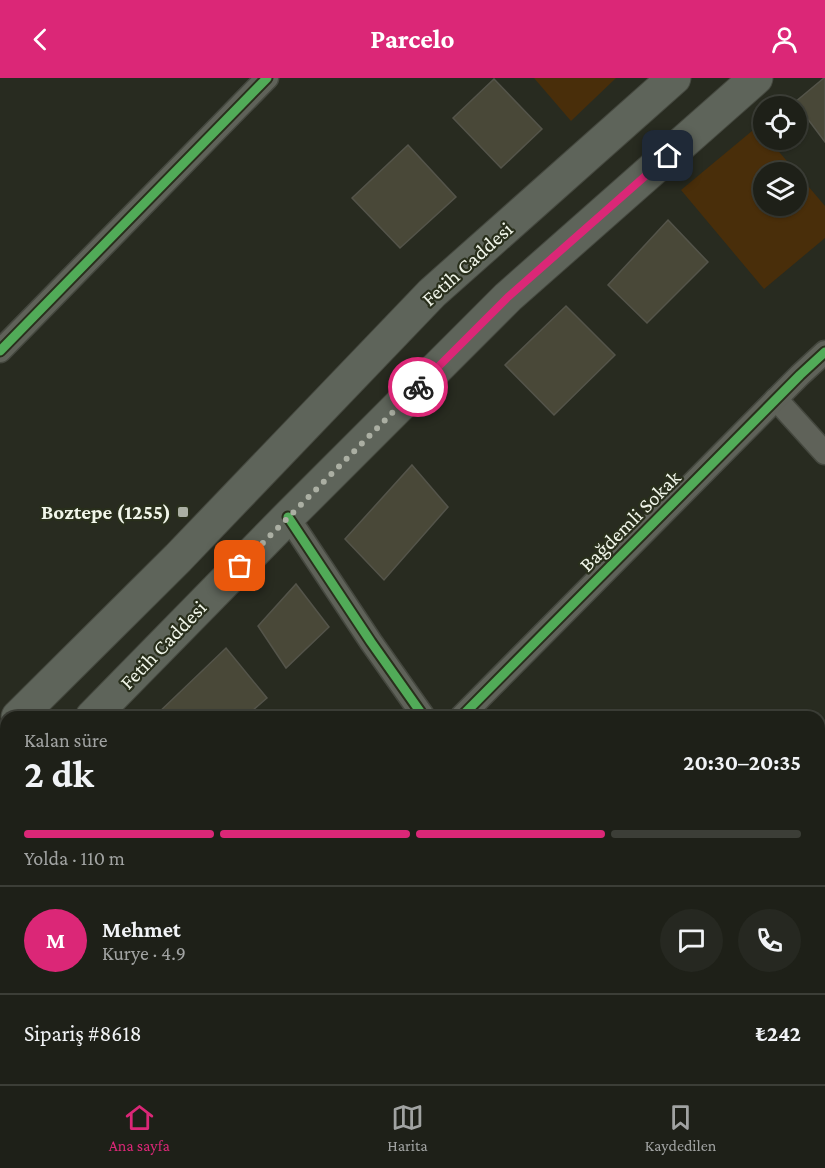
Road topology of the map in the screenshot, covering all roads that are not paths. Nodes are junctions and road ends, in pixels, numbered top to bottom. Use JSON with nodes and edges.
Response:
{"nodes":[{"id":1,"x":267,"y":78,"type":"edge"},
{"id":2,"x":672,"y":78,"type":"edge"},
{"id":3,"x":756,"y":78,"type":"edge"},
{"id":4,"x":0,"y":351,"type":"edge"},
{"id":5,"x":825,"y":352,"type":"edge"},
{"id":6,"x":776,"y":399,"type":"junction"},
{"id":7,"x":825,"y":453,"type":"edge"},
{"id":8,"x":288,"y":517,"type":"junction"},
{"id":9,"x":24,"y":711,"type":"edge"},
{"id":10,"x":98,"y":711,"type":"edge"},
{"id":11,"x":420,"y":711,"type":"edge"},
{"id":12,"x":467,"y":711,"type":"edge"}],
"edges":[{"from":1,"to":4,"type":"street"},
{"from":2,"to":9,"type":"main road","name":"Fetih Caddesi"},
{"from":3,"to":8,"type":"main road","name":"Fetih Caddesi"},
{"from":5,"to":6,"type":"street","name":"Bağdemli Sokak"},
{"from":6,"to":7,"type":"street"},
{"from":6,"to":12,"type":"street","name":"Bağdemli Sokak"},
{"from":8,"to":10,"type":"main road","name":"Fetih Caddesi"},
{"from":8,"to":11,"type":"street"}]}
